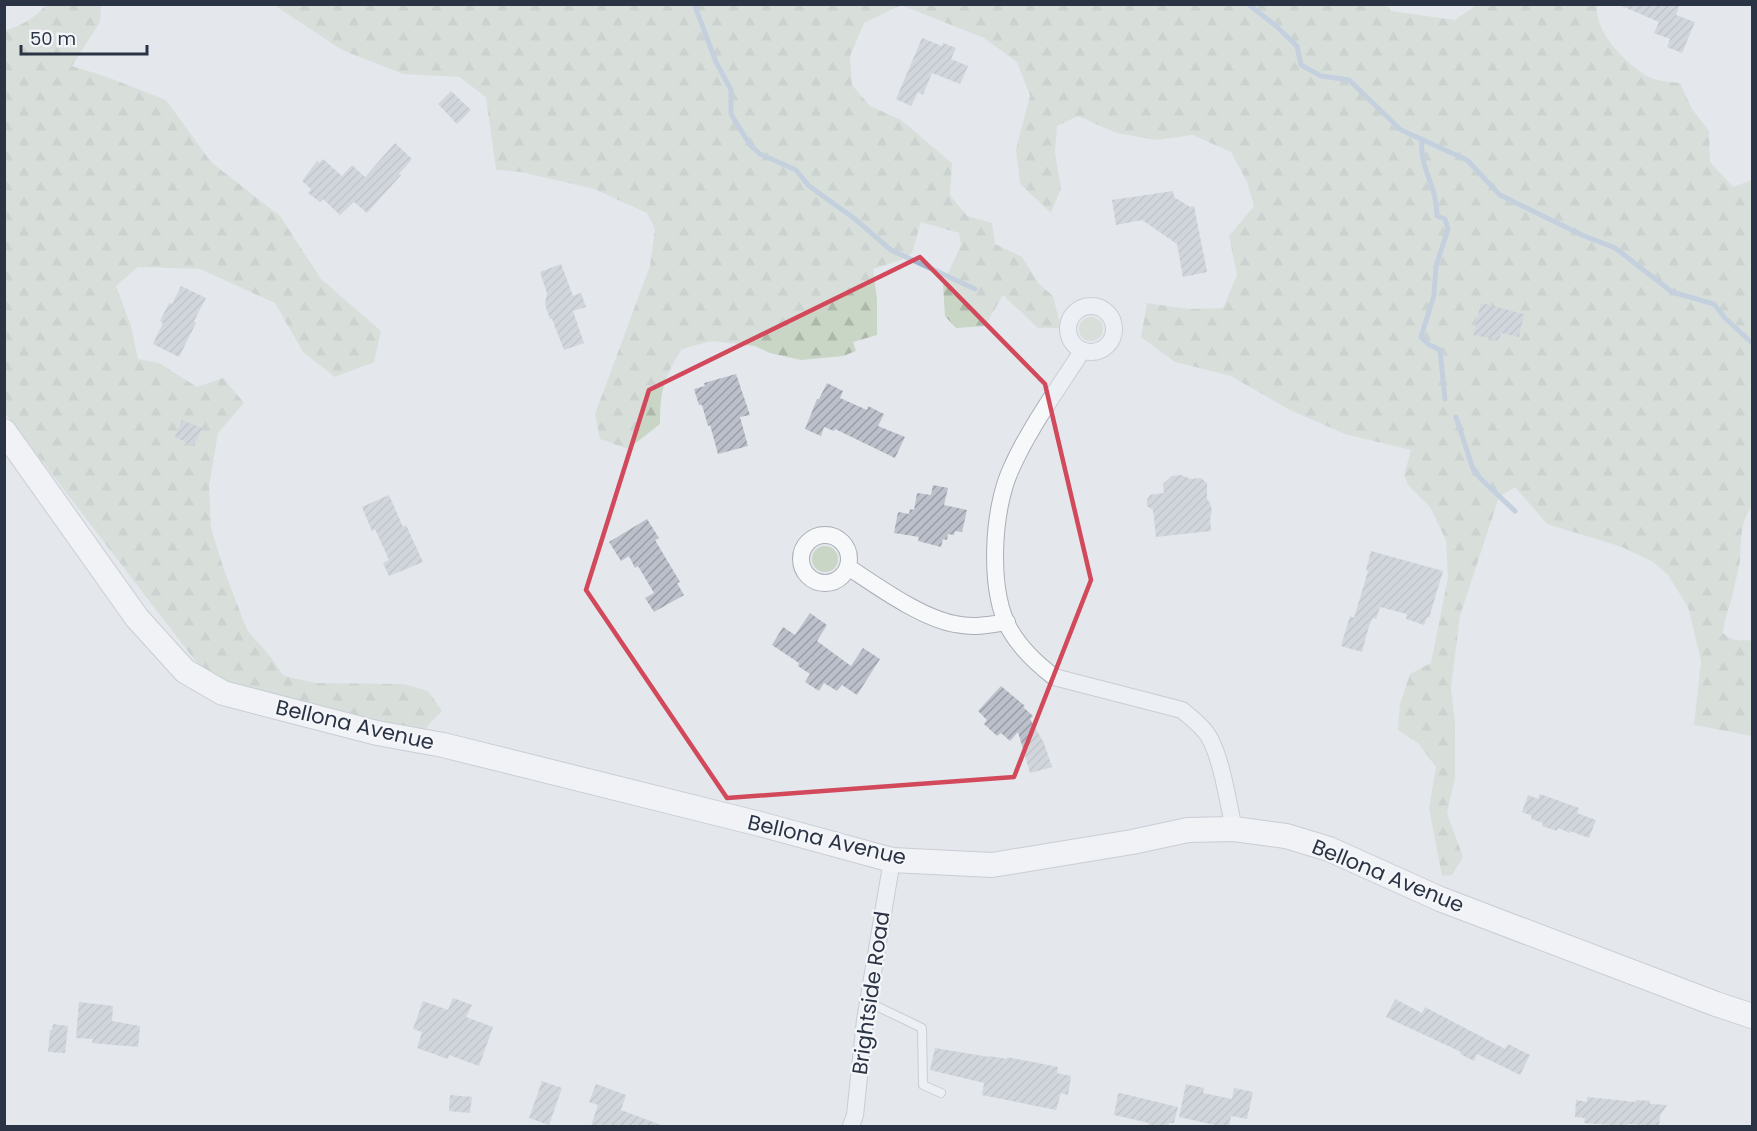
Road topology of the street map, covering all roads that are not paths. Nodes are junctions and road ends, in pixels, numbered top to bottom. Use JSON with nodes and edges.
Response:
{"nodes":[{"id":1,"x":1082,"y":351,"type":"dead end"},
{"id":2,"x":4,"y":431,"type":"edge"},
{"id":3,"x":848,"y":567,"type":"dead end"},
{"id":4,"x":1006,"y":622,"type":"junction"},
{"id":5,"x":1234,"y":829,"type":"junction"},
{"id":6,"x":892,"y":860,"type":"junction"},
{"id":7,"x":868,"y":1002,"type":"junction"},
{"id":8,"x":1752,"y":1016,"type":"edge"},
{"id":9,"x":941,"y":1093,"type":"dead end"},
{"id":10,"x":855,"y":1123,"type":"edge"}],
"edges":[{"from":1,"to":4,"type":"street"},
{"from":2,"to":6,"type":"main road","name":"Bellona Avenue"},
{"from":3,"to":4,"type":"street"},
{"from":4,"to":5,"type":"street"},
{"from":5,"to":6,"type":"main road","name":"Bellona Avenue"},
{"from":5,"to":8,"type":"main road","name":"Bellona Avenue"},
{"from":6,"to":7,"type":"street","name":"Brightside Road"},
{"from":7,"to":9,"type":"lane"},
{"from":7,"to":10,"type":"street","name":"Brightside Road"}]}
